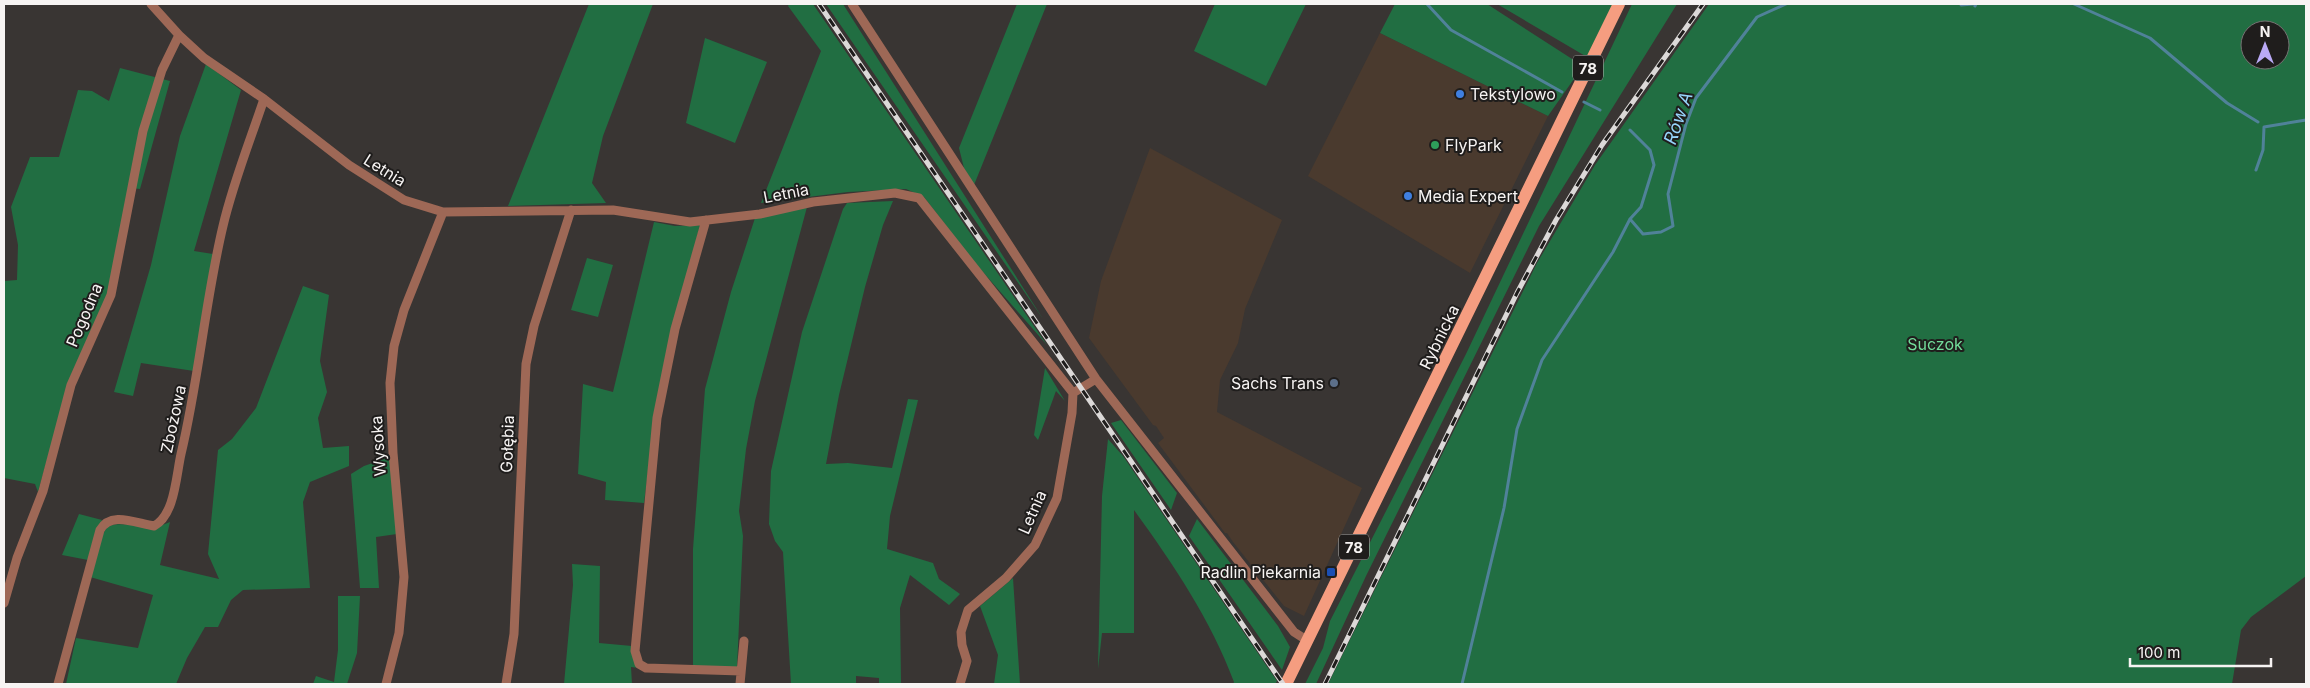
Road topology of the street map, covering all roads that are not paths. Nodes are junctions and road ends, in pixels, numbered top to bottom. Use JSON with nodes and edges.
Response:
{"nodes":[{"id":1,"x":151,"y":4,"type":"edge"},
{"id":2,"x":852,"y":4,"type":"edge"},
{"id":3,"x":1620,"y":4,"type":"edge"},
{"id":4,"x":178,"y":35,"type":"junction"},
{"id":5,"x":264,"y":99,"type":"junction"},
{"id":6,"x":571,"y":210,"type":"junction"},
{"id":7,"x":443,"y":212,"type":"junction"},
{"id":8,"x":706,"y":220,"type":"junction"},
{"id":9,"x":1096,"y":379,"type":"junction"},
{"id":10,"x":1073,"y":393,"type":"junction"},
{"id":11,"x":4,"y":603,"type":"edge"},
{"id":12,"x":744,"y":641,"type":"dead end"},
{"id":13,"x":1308,"y":641,"type":"junction"},
{"id":14,"x":741,"y":671,"type":"junction"},
{"id":15,"x":58,"y":684,"type":"edge"},
{"id":16,"x":386,"y":684,"type":"edge"},
{"id":17,"x":506,"y":684,"type":"edge"},
{"id":18,"x":740,"y":684,"type":"edge"},
{"id":19,"x":960,"y":684,"type":"edge"},
{"id":20,"x":1286,"y":684,"type":"edge"}],
"edges":[{"from":1,"to":4,"type":"street","name":"Letnia"},
{"from":2,"to":9,"type":"street"},
{"from":3,"to":13,"type":"main road","name":"Rybnicka","number":"78"},
{"from":4,"to":5,"type":"street","name":"Letnia"},
{"from":4,"to":11,"type":"street","name":"Pogodna"},
{"from":5,"to":7,"type":"street","name":"Letnia"},
{"from":5,"to":15,"type":"street","name":"Zbożowa"},
{"from":6,"to":7,"type":"street","name":"Letnia"},
{"from":6,"to":8,"type":"street","name":"Letnia"},
{"from":6,"to":17,"type":"street","name":"Gołębia"},
{"from":7,"to":16,"type":"street","name":"Wysoka"},
{"from":8,"to":10,"type":"street","name":"Letnia"},
{"from":8,"to":14,"type":"street"},
{"from":9,"to":10,"type":"street"},
{"from":9,"to":13,"type":"street"},
{"from":10,"to":19,"type":"street","name":"Letnia"},
{"from":12,"to":14,"type":"street"},
{"from":13,"to":20,"type":"main road","name":"Rybnicka","number":"78"},
{"from":14,"to":18,"type":"street"}]}
